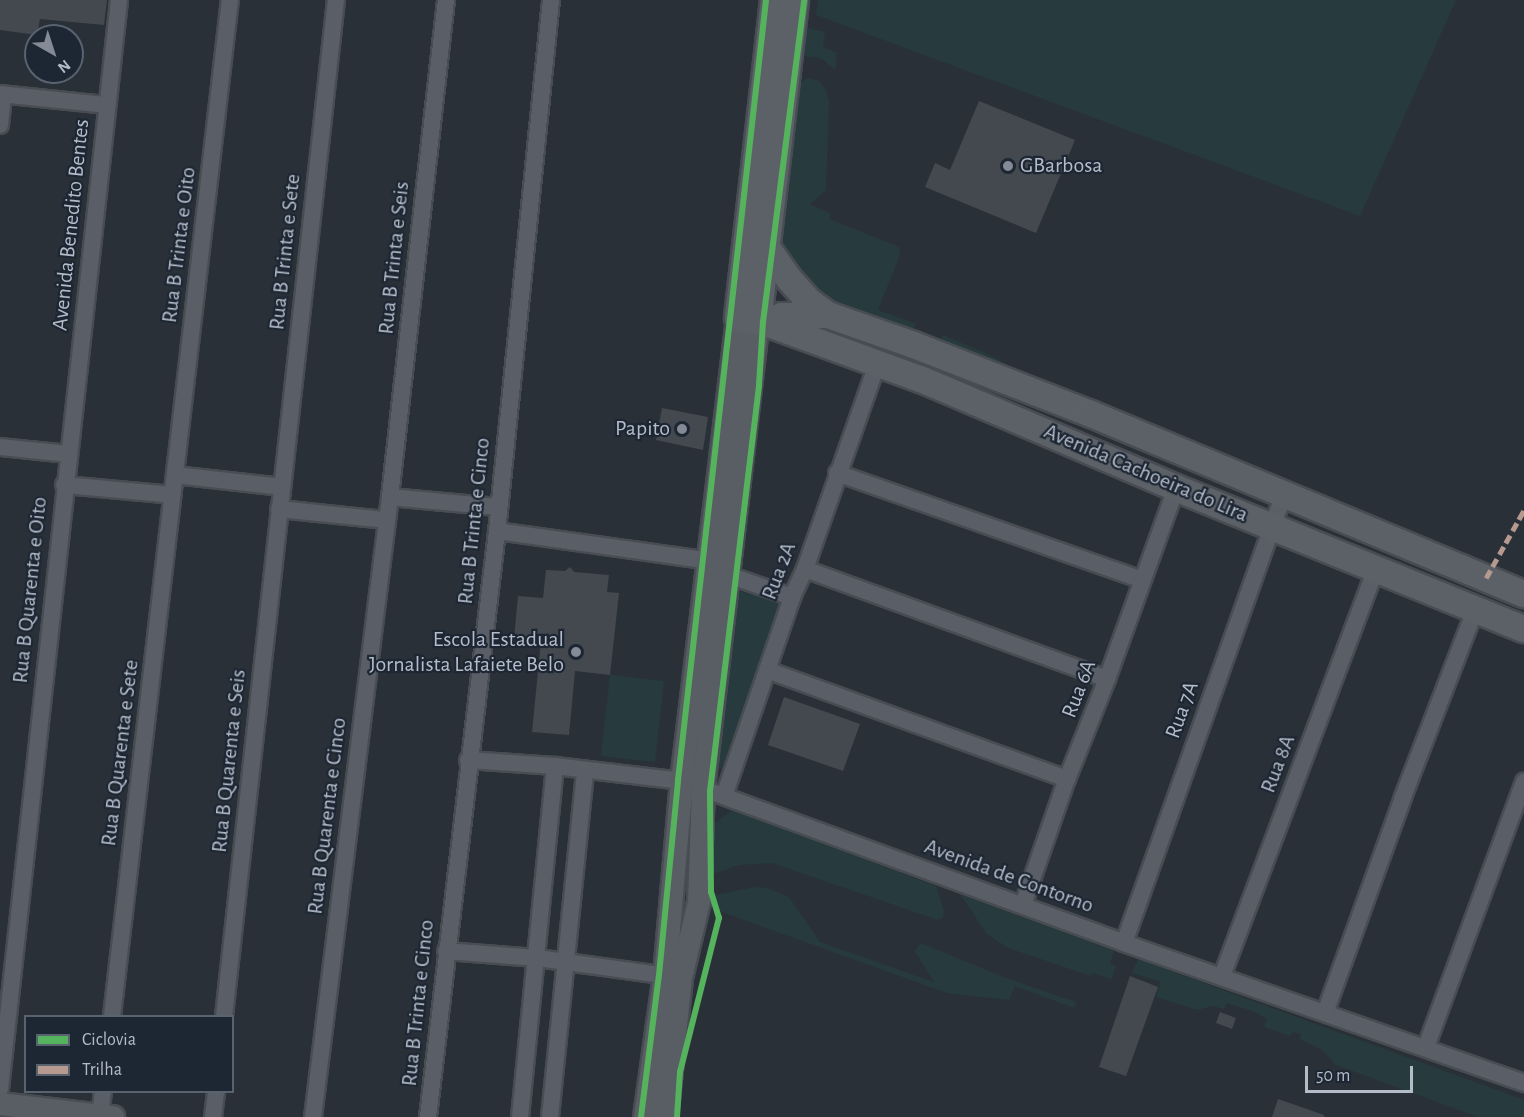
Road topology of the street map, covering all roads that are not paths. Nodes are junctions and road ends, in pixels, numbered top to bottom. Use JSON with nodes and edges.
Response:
{"nodes":[{"id":1,"x":119,"y":0,"type":"edge"},
{"id":2,"x":230,"y":0,"type":"edge"},
{"id":3,"x":336,"y":0,"type":"edge"},
{"id":4,"x":446,"y":0,"type":"edge"},
{"id":5,"x":551,"y":0,"type":"edge"},
{"id":6,"x":774,"y":0,"type":"edge"},
{"id":7,"x":795,"y":0,"type":"edge"},
{"id":8,"x":2,"y":94,"type":"edge"},
{"id":9,"x":107,"y":105,"type":"junction"},
{"id":10,"x":0,"y":125,"type":"edge"},
{"id":11,"x":768,"y":249,"type":"junction"},
{"id":12,"x":825,"y":314,"type":"junction"},
{"id":13,"x":754,"y":321,"type":"junction"},
{"id":14,"x":810,"y":338,"type":"junction"},
{"id":15,"x":878,"y":362,"type":"junction"},
{"id":16,"x":0,"y":447,"type":"edge"},
{"id":17,"x":68,"y":454,"type":"junction"},
{"id":18,"x":837,"y":473,"type":"junction"},
{"id":19,"x":175,"y":475,"type":"junction"},
{"id":20,"x":64,"y":485,"type":"junction"},
{"id":21,"x":282,"y":487,"type":"junction"},
{"id":22,"x":1176,"y":488,"type":"junction"},
{"id":23,"x":1284,"y":493,"type":"junction"},
{"id":24,"x":173,"y":495,"type":"junction"},
{"id":25,"x":390,"y":497,"type":"junction"},
{"id":26,"x":498,"y":507,"type":"junction"},
{"id":27,"x":279,"y":509,"type":"junction"},
{"id":28,"x":386,"y":520,"type":"junction"},
{"id":29,"x":1272,"y":526,"type":"junction"},
{"id":30,"x":496,"y":531,"type":"junction"},
{"id":31,"x":710,"y":561,"type":"junction"},
{"id":32,"x":1376,"y":568,"type":"junction"},
{"id":33,"x":805,"y":569,"type":"junction"},
{"id":34,"x":728,"y":575,"type":"junction"},
{"id":35,"x":1142,"y":580,"type":"junction"},
{"id":36,"x":1524,"y":594,"type":"edge"},
{"id":37,"x":792,"y":597,"type":"junction"},
{"id":38,"x":1475,"y":610,"type":"junction"},
{"id":39,"x":1524,"y":629,"type":"edge"},
{"id":40,"x":767,"y":670,"type":"junction"},
{"id":41,"x":1107,"y":679,"type":"junction"},
{"id":42,"x":468,"y":760,"type":"junction"},
{"id":43,"x":555,"y":766,"type":"junction"},
{"id":44,"x":585,"y":770,"type":"junction"},
{"id":45,"x":1067,"y":779,"type":"junction"},
{"id":46,"x":1524,"y":782,"type":"edge"},
{"id":47,"x":703,"y":789,"type":"junction"},
{"id":48,"x":1023,"y":905,"type":"junction"},
{"id":49,"x":1124,"y":943,"type":"junction"},
{"id":50,"x":446,"y":951,"type":"junction"},
{"id":51,"x":537,"y":958,"type":"junction"},
{"id":52,"x":565,"y":962,"type":"junction"},
{"id":53,"x":1222,"y":976,"type":"junction"},
{"id":54,"x":673,"y":977,"type":"junction"},
{"id":55,"x":1325,"y":1013,"type":"junction"},
{"id":56,"x":112,"y":1015,"type":"edge"},
{"id":57,"x":224,"y":1015,"type":"edge"},
{"id":58,"x":1426,"y":1047,"type":"junction"},
{"id":59,"x":1524,"y":1083,"type":"edge"},
{"id":60,"x":0,"y":1089,"type":"edge"},
{"id":61,"x":103,"y":1093,"type":"edge"},
{"id":62,"x":216,"y":1093,"type":"edge"},
{"id":63,"x":0,"y":1104,"type":"edge"},
{"id":64,"x":53,"y":1114,"type":"edge"},
{"id":65,"x":106,"y":1116,"type":"edge"},
{"id":66,"x":213,"y":1117,"type":"edge"},
{"id":67,"x":313,"y":1117,"type":"edge"},
{"id":68,"x":428,"y":1117,"type":"edge"},
{"id":69,"x":520,"y":1117,"type":"edge"},
{"id":70,"x":550,"y":1117,"type":"edge"},
{"id":71,"x":645,"y":1117,"type":"edge"},
{"id":72,"x":666,"y":1117,"type":"edge"}],
"edges":[{"from":1,"to":9,"type":"street","name":"Avenida Benedito Bentes"},
{"from":2,"to":19,"type":"street","name":"Rua B Trinta e Oito"},
{"from":3,"to":21,"type":"street","name":"Rua B Trinta e Sete"},
{"from":4,"to":25,"type":"street","name":"Rua B Trinta e Seis"},
{"from":5,"to":26,"type":"street","name":"Rua B Trinta e Cinco"},
{"from":6,"to":13,"type":"main road"},
{"from":7,"to":11,"type":"main road"},
{"from":8,"to":9,"type":"street"},
{"from":8,"to":10,"type":"street"},
{"from":9,"to":17,"type":"street","name":"Avenida Benedito Bentes"},
{"from":11,"to":12,"type":"main road"},
{"from":11,"to":13,"type":"main road"},
{"from":12,"to":13,"type":"main road","name":"Avenida Cachoeira do Lira"},
{"from":12,"to":14,"type":"main road"},
{"from":12,"to":23,"type":"main road","name":"Avenida Cachoeira do Lira"},
{"from":13,"to":14,"type":"main road","name":"Avenida Cachoeira do Lira"},
{"from":13,"to":31,"type":"street"},
{"from":13,"to":34,"type":"street"},
{"from":14,"to":15,"type":"main road","name":"Avenida Cachoeira do Lira"},
{"from":15,"to":18,"type":"street","name":"Rua 2A"},
{"from":15,"to":22,"type":"main road","name":"Avenida Cachoeira do Lira"},
{"from":16,"to":17,"type":"street"},
{"from":17,"to":20,"type":"street","name":"Rua B Quarenta e Oito"},
{"from":18,"to":33,"type":"street","name":"Rua 2A"},
{"from":18,"to":35,"type":"street"},
{"from":19,"to":21,"type":"street"},
{"from":19,"to":24,"type":"street","name":"Rua B Trinta e Oito"},
{"from":20,"to":24,"type":"street"},
{"from":20,"to":60,"type":"street","name":"Rua B Quarenta e Oito"},
{"from":21,"to":27,"type":"street","name":"Rua B Trinta e Sete"},
{"from":22,"to":29,"type":"main road","name":"Avenida Cachoeira do Lira"},
{"from":22,"to":35,"type":"street","name":"Rua 6A"},
{"from":23,"to":29,"type":"street","name":"Rua 7A"},
{"from":23,"to":36,"type":"main road","name":"Avenida Cachoeira do Lira"},
{"from":24,"to":56,"type":"street","name":"Rua B Quarenta e Sete"},
{"from":25,"to":26,"type":"street"},
{"from":25,"to":28,"type":"street","name":"Rua B Trinta e Seis"},
{"from":26,"to":30,"type":"street","name":"Rua B Trinta e Cinco"},
{"from":27,"to":28,"type":"street"},
{"from":27,"to":57,"type":"street","name":"Rua B Quarenta e Seis"},
{"from":28,"to":67,"type":"street","name":"Rua B Quarenta e Cinco"},
{"from":29,"to":32,"type":"main road","name":"Avenida Cachoeira do Lira"},
{"from":29,"to":49,"type":"street","name":"Rua 7A"},
{"from":30,"to":31,"type":"street"},
{"from":30,"to":42,"type":"street","name":"Rua B Trinta e Cinco"},
{"from":31,"to":47,"type":"street"},
{"from":32,"to":38,"type":"main road","name":"Avenida Cachoeira do Lira"},
{"from":32,"to":53,"type":"street","name":"Rua 8A"},
{"from":33,"to":37,"type":"street","name":"Rua 2A"},
{"from":33,"to":41,"type":"street"},
{"from":34,"to":37,"type":"street"},
{"from":34,"to":47,"type":"street"},
{"from":35,"to":41,"type":"street","name":"Rua 6A"},
{"from":37,"to":40,"type":"street","name":"Rua 2A"},
{"from":38,"to":39,"type":"main road","name":"Avenida Cachoeira do Lira"},
{"from":38,"to":55,"type":"street"},
{"from":40,"to":45,"type":"street"},
{"from":40,"to":47,"type":"street","name":"Rua 2A"},
{"from":41,"to":45,"type":"street","name":"Rua 6A"},
{"from":42,"to":43,"type":"street","name":"Avenida de Contorno"},
{"from":42,"to":50,"type":"street","name":"Rua B Trinta e Cinco"},
{"from":43,"to":44,"type":"street","name":"Avenida de Contorno"},
{"from":43,"to":51,"type":"street"},
{"from":44,"to":47,"type":"street","name":"Avenida de Contorno"},
{"from":44,"to":52,"type":"street"},
{"from":45,"to":48,"type":"street","name":"Rua 6A"},
{"from":46,"to":58,"type":"street"},
{"from":47,"to":48,"type":"street","name":"Avenida de Contorno"},
{"from":47,"to":54,"type":"street"},
{"from":48,"to":49,"type":"street","name":"Avenida de Contorno"},
{"from":49,"to":53,"type":"street","name":"Avenida de Contorno"},
{"from":50,"to":51,"type":"street"},
{"from":50,"to":68,"type":"street","name":"Rua B Trinta e Cinco"},
{"from":51,"to":52,"type":"street"},
{"from":51,"to":69,"type":"street"},
{"from":52,"to":54,"type":"street"},
{"from":52,"to":70,"type":"street"},
{"from":53,"to":55,"type":"street","name":"Avenida de Contorno"},
{"from":54,"to":71,"type":"street"},
{"from":54,"to":72,"type":"street"},
{"from":55,"to":58,"type":"street","name":"Avenida de Contorno"},
{"from":58,"to":59,"type":"street","name":"Avenida de Contorno"},
{"from":61,"to":65,"type":"street"},
{"from":62,"to":66,"type":"street"},
{"from":63,"to":64,"type":"street"},
{"from":64,"to":65,"type":"street"}]}
